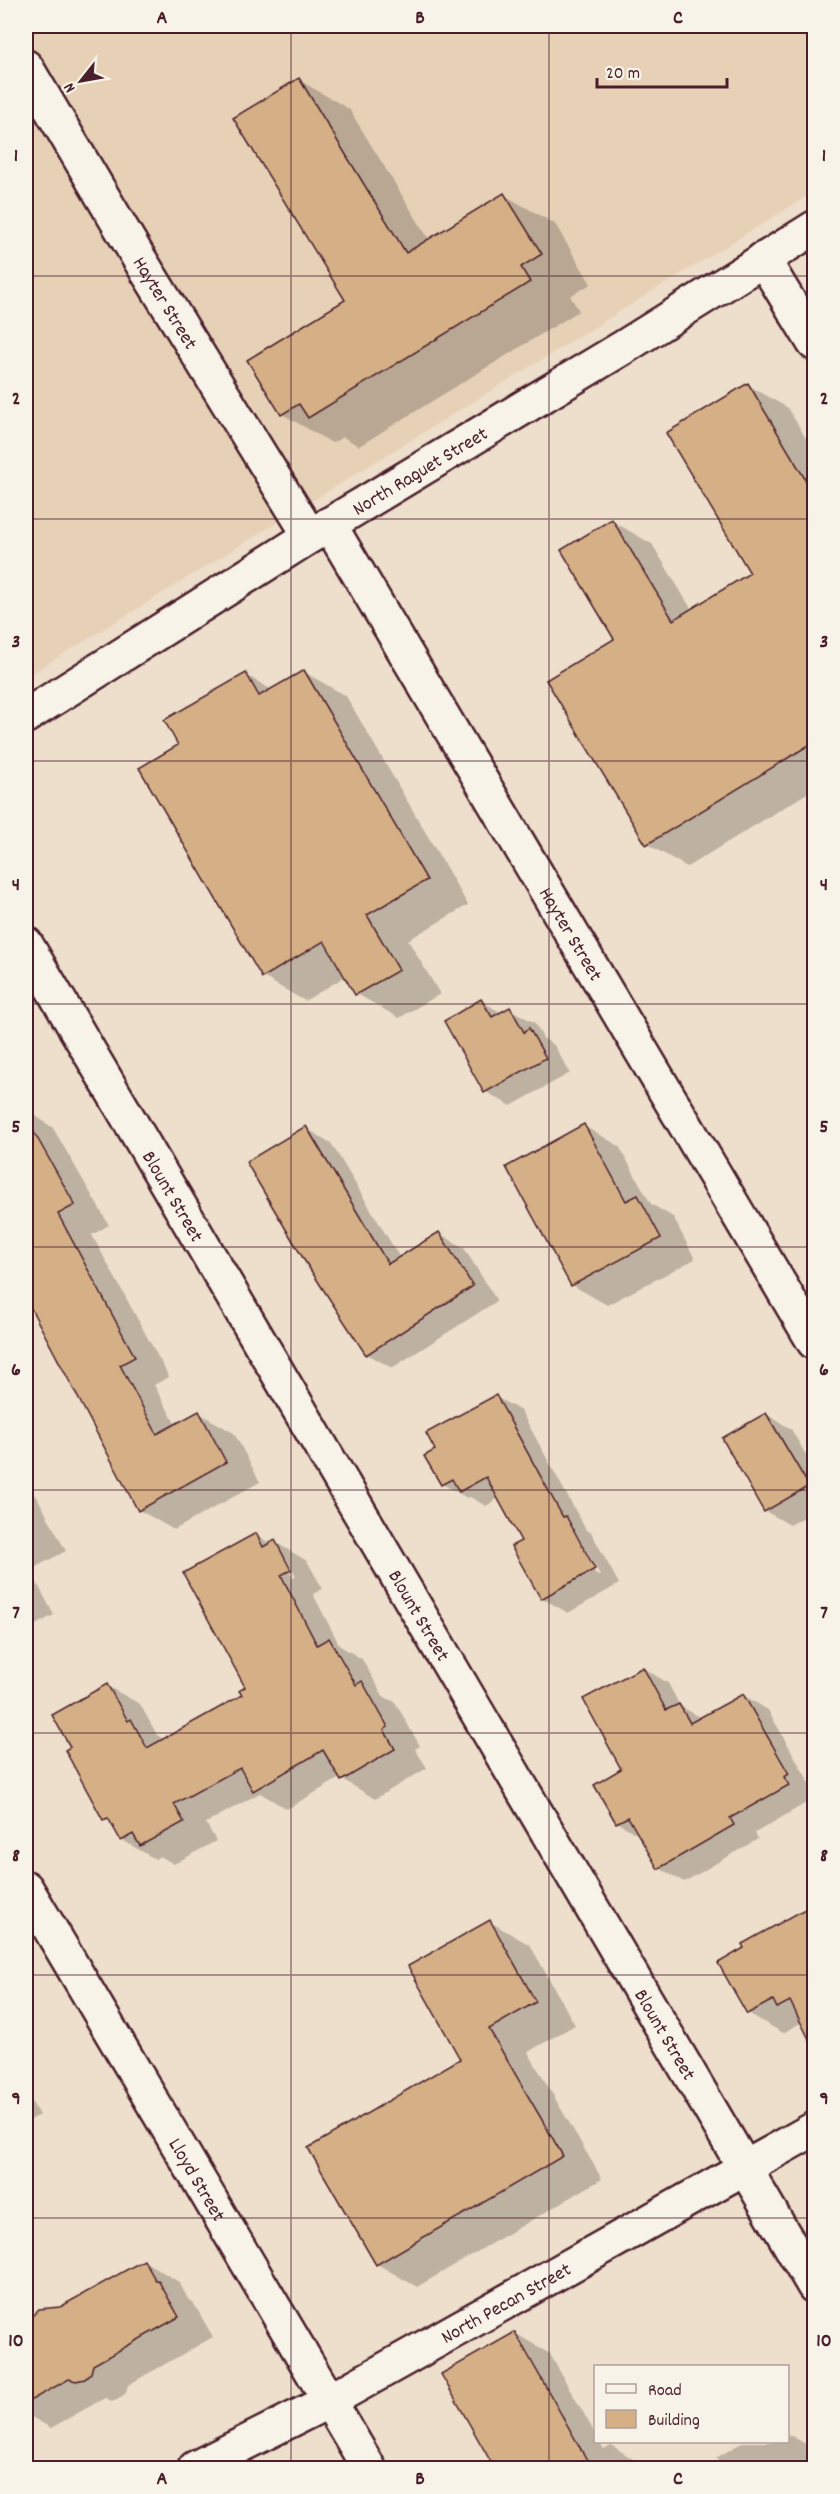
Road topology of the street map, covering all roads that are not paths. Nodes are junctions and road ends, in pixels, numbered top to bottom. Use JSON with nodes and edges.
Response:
{"nodes":[{"id":1,"x":26,"y":67,"type":"edge"},
{"id":2,"x":814,"y":228,"type":"edge"},
{"id":3,"x":763,"y":259,"type":"junction"},
{"id":4,"x":814,"y":343,"type":"edge"},
{"id":5,"x":320,"y":530,"type":"junction"},
{"id":6,"x":26,"y":716,"type":"edge"},
{"id":7,"x":26,"y":944,"type":"edge"},
{"id":8,"x":814,"y":1342,"type":"edge"},
{"id":9,"x":26,"y":1888,"type":"edge"},
{"id":10,"x":814,"y":2129,"type":"edge"},
{"id":11,"x":745,"y":2169,"type":"junction"},
{"id":12,"x":814,"y":2286,"type":"edge"},
{"id":13,"x":329,"y":2401,"type":"junction"},
{"id":14,"x":195,"y":2469,"type":"edge"},
{"id":15,"x":369,"y":2469,"type":"edge"}],
"edges":[{"from":1,"to":5,"type":"street","name":"Hayter Street"},
{"from":2,"to":3,"type":"street","name":"North Raguet Street"},
{"from":3,"to":4,"type":"street"},
{"from":3,"to":5,"type":"street","name":"North Raguet Street"},
{"from":5,"to":6,"type":"street","name":"North Raguet Street"},
{"from":5,"to":8,"type":"street","name":"Hayter Street"},
{"from":7,"to":11,"type":"street","name":"Blount Street"},
{"from":9,"to":13,"type":"street","name":"Lloyd Street"},
{"from":10,"to":11,"type":"street","name":"North Pecan Street"},
{"from":11,"to":12,"type":"street","name":"Blount Street"},
{"from":11,"to":13,"type":"street","name":"North Pecan Street"},
{"from":13,"to":14,"type":"street","name":"North Pecan Street"},
{"from":13,"to":15,"type":"street","name":"Lloyd Street"}]}
